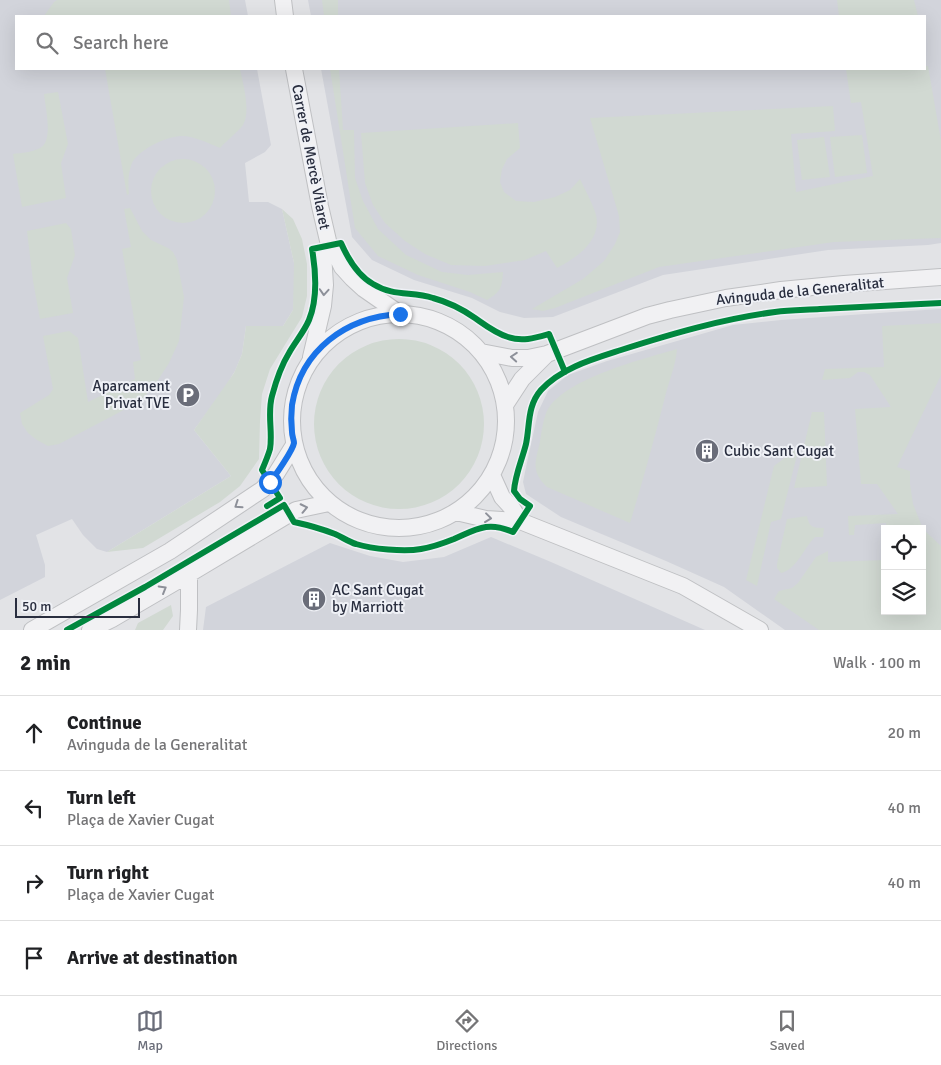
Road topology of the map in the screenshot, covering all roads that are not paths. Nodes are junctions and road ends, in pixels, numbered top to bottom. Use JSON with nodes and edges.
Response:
{"nodes":[{"id":1,"x":283,"y":0,"type":"edge"},
{"id":2,"x":285,"y":15,"type":"edge"},
{"id":3,"x":294,"y":70,"type":"edge"},
{"id":4,"x":329,"y":245,"type":"junction"},
{"id":5,"x":941,"y":277,"type":"edge"},
{"id":6,"x":400,"y":314,"type":"junction"},
{"id":7,"x":481,"y":352,"type":"junction"},
{"id":8,"x":547,"y":354,"type":"junction"},
{"id":9,"x":310,"y":361,"type":"junction"},
{"id":10,"x":505,"y":405,"type":"junction"},
{"id":11,"x":294,"y":445,"type":"junction"},
{"id":12,"x":492,"y":475,"type":"junction"},
{"id":13,"x":329,"y":503,"type":"junction"},
{"id":14,"x":456,"y":512,"type":"junction"},
{"id":15,"x":520,"y":521,"type":"junction"},
{"id":16,"x":189,"y":574,"type":"junction"},
{"id":17,"x":32,"y":630,"type":"edge"},
{"id":18,"x":90,"y":630,"type":"edge"},
{"id":19,"x":188,"y":630,"type":"edge"},
{"id":20,"x":760,"y":630,"type":"edge"}],
"edges":[{"from":1,"to":2,"type":"street"},
{"from":3,"to":4,"type":"street","name":"Carrer de Mercè Vilaret"},
{"from":4,"to":6,"type":"street","name":"Carrer de Mercè Vilaret"},
{"from":4,"to":9,"type":"street","name":"Carrer de Mercè Vilaret","one_way":true},
{"from":5,"to":8,"type":"street","name":"Avinguda de la Generalitat"},
{"from":6,"to":7,"type":"street"},
{"from":6,"to":9,"type":"street"},
{"from":8,"to":7,"type":"street","name":"Avinguda de la Generalitat","one_way":true},
{"from":7,"to":10,"type":"street"},
{"from":8,"to":10,"type":"street","name":"Avinguda de la Generalitat"},
{"from":9,"to":11,"type":"street"},
{"from":10,"to":12,"type":"street"},
{"from":11,"to":13,"type":"street"},
{"from":11,"to":17,"type":"street","one_way":true},
{"from":12,"to":14,"type":"street"},
{"from":12,"to":15,"type":"street"},
{"from":13,"to":14,"type":"street"},
{"from":16,"to":13,"type":"street","one_way":true},
{"from":14,"to":15,"type":"street","one_way":true},
{"from":15,"to":20,"type":"street"},
{"from":18,"to":16,"type":"street","one_way":true},
{"from":16,"to":19,"type":"street"}]}
